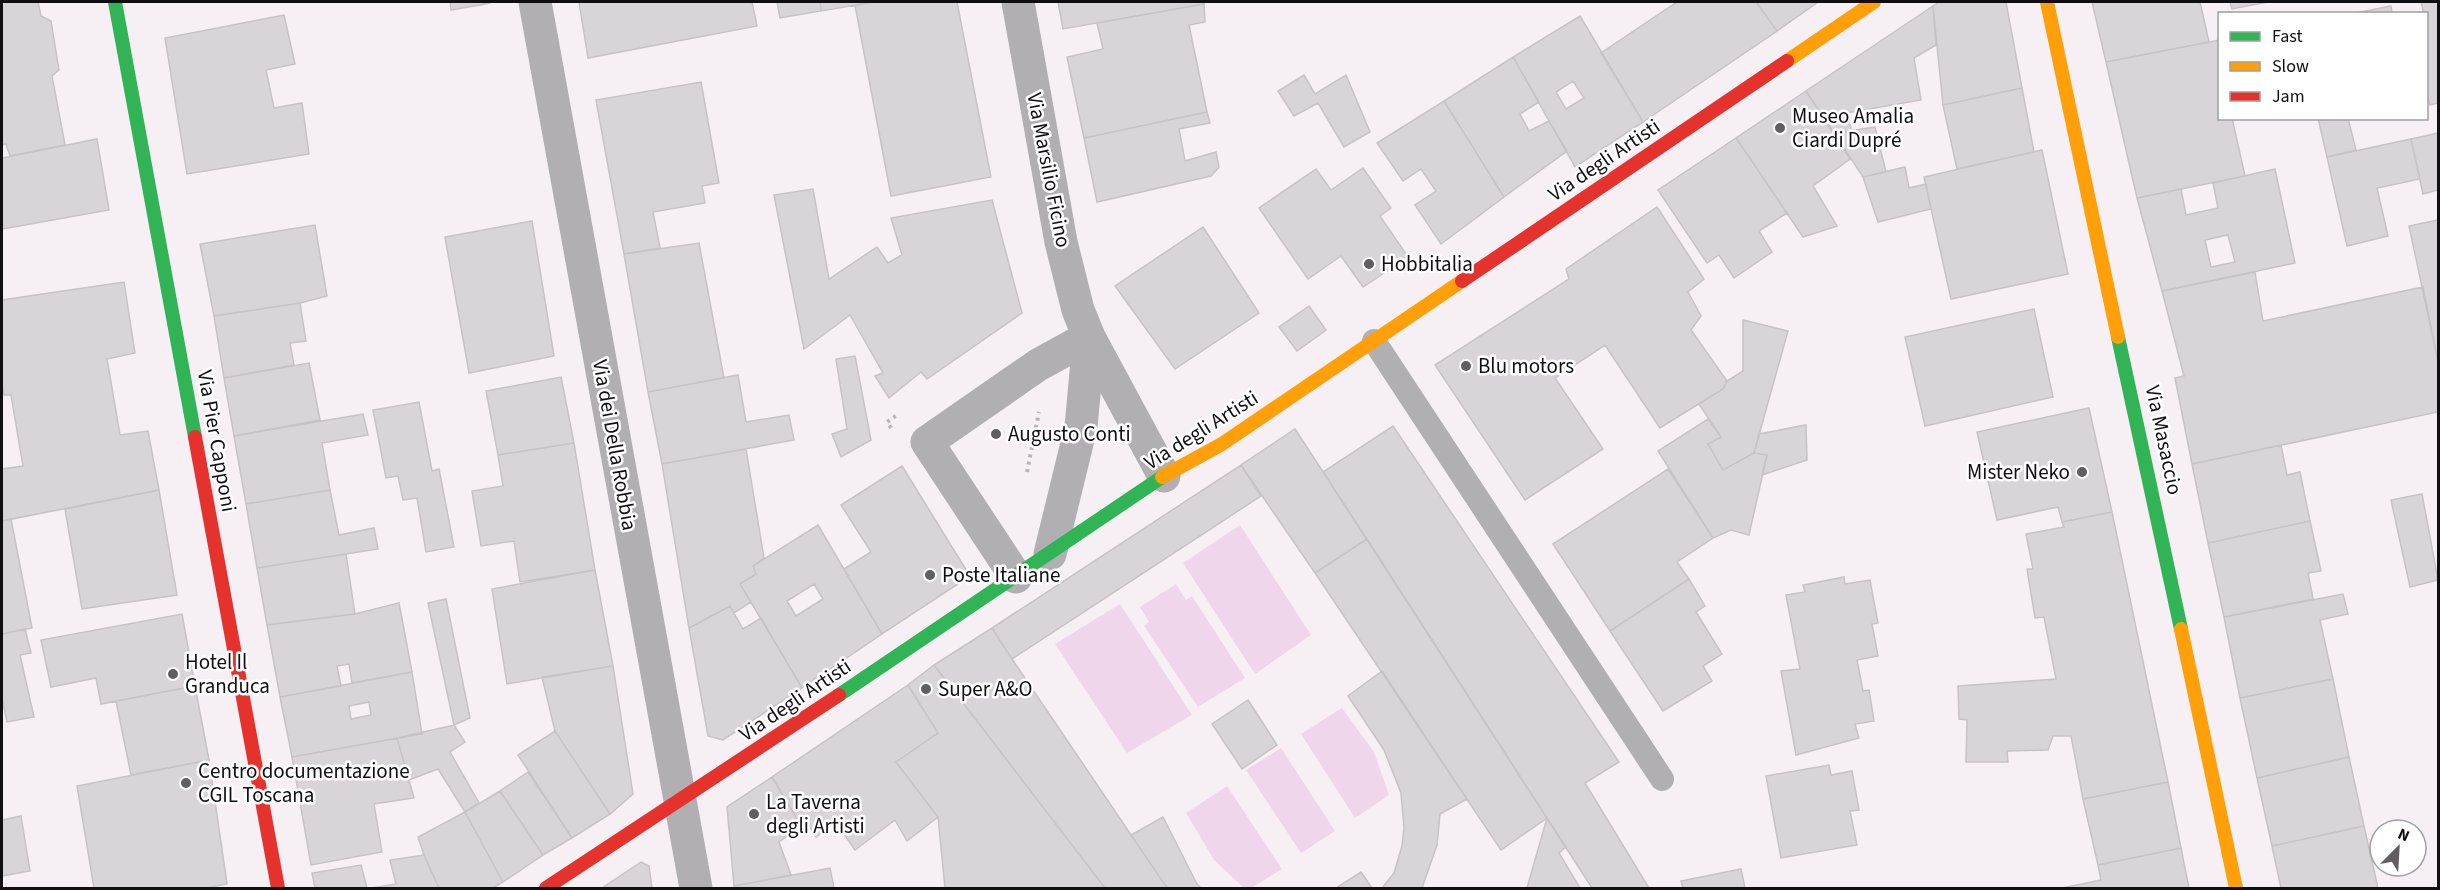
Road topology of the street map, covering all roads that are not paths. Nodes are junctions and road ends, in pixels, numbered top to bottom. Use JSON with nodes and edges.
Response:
{"nodes":[{"id":1,"x":115,"y":2,"type":"edge"},
{"id":2,"x":535,"y":2,"type":"edge"},
{"id":3,"x":1018,"y":2,"type":"edge"},
{"id":4,"x":1874,"y":2,"type":"edge"},
{"id":5,"x":2048,"y":2,"type":"edge"},
{"id":6,"x":1089,"y":337,"type":"junction"},
{"id":7,"x":1374,"y":341,"type":"junction"},
{"id":8,"x":1164,"y":476,"type":"junction"},
{"id":9,"x":1050,"y":555,"type":"junction"},
{"id":10,"x":1016,"y":577,"type":"junction"},
{"id":11,"x":1662,"y":779,"type":"dead end"},
{"id":12,"x":681,"y":801,"type":"junction"},
{"id":13,"x":278,"y":888,"type":"edge"},
{"id":14,"x":546,"y":888,"type":"edge"},
{"id":15,"x":696,"y":888,"type":"edge"},
{"id":16,"x":2236,"y":888,"type":"edge"}],
"edges":[{"from":1,"to":13,"type":"street","name":"Via Pier Capponi"},
{"from":2,"to":12,"type":"street","name":"Via dei Della Robbia"},
{"from":3,"to":6,"type":"street","name":"Via Marsilio Ficino"},
{"from":4,"to":7,"type":"street","name":"Via degli Artisti"},
{"from":5,"to":16,"type":"street","name":"Via Masaccio"},
{"from":6,"to":8,"type":"street","name":"Via Marsilio Ficino"},
{"from":6,"to":9,"type":"street"},
{"from":6,"to":10,"type":"street"},
{"from":7,"to":8,"type":"street","name":"Via degli Artisti"},
{"from":7,"to":11,"type":"lane"},
{"from":8,"to":9,"type":"street","name":"Via degli Artisti"},
{"from":9,"to":10,"type":"street","name":"Via degli Artisti"},
{"from":10,"to":12,"type":"street","name":"Via degli Artisti"},
{"from":12,"to":14,"type":"street","name":"Via degli Artisti"},
{"from":12,"to":15,"type":"street","name":"Via dei Della Robbia"}]}
